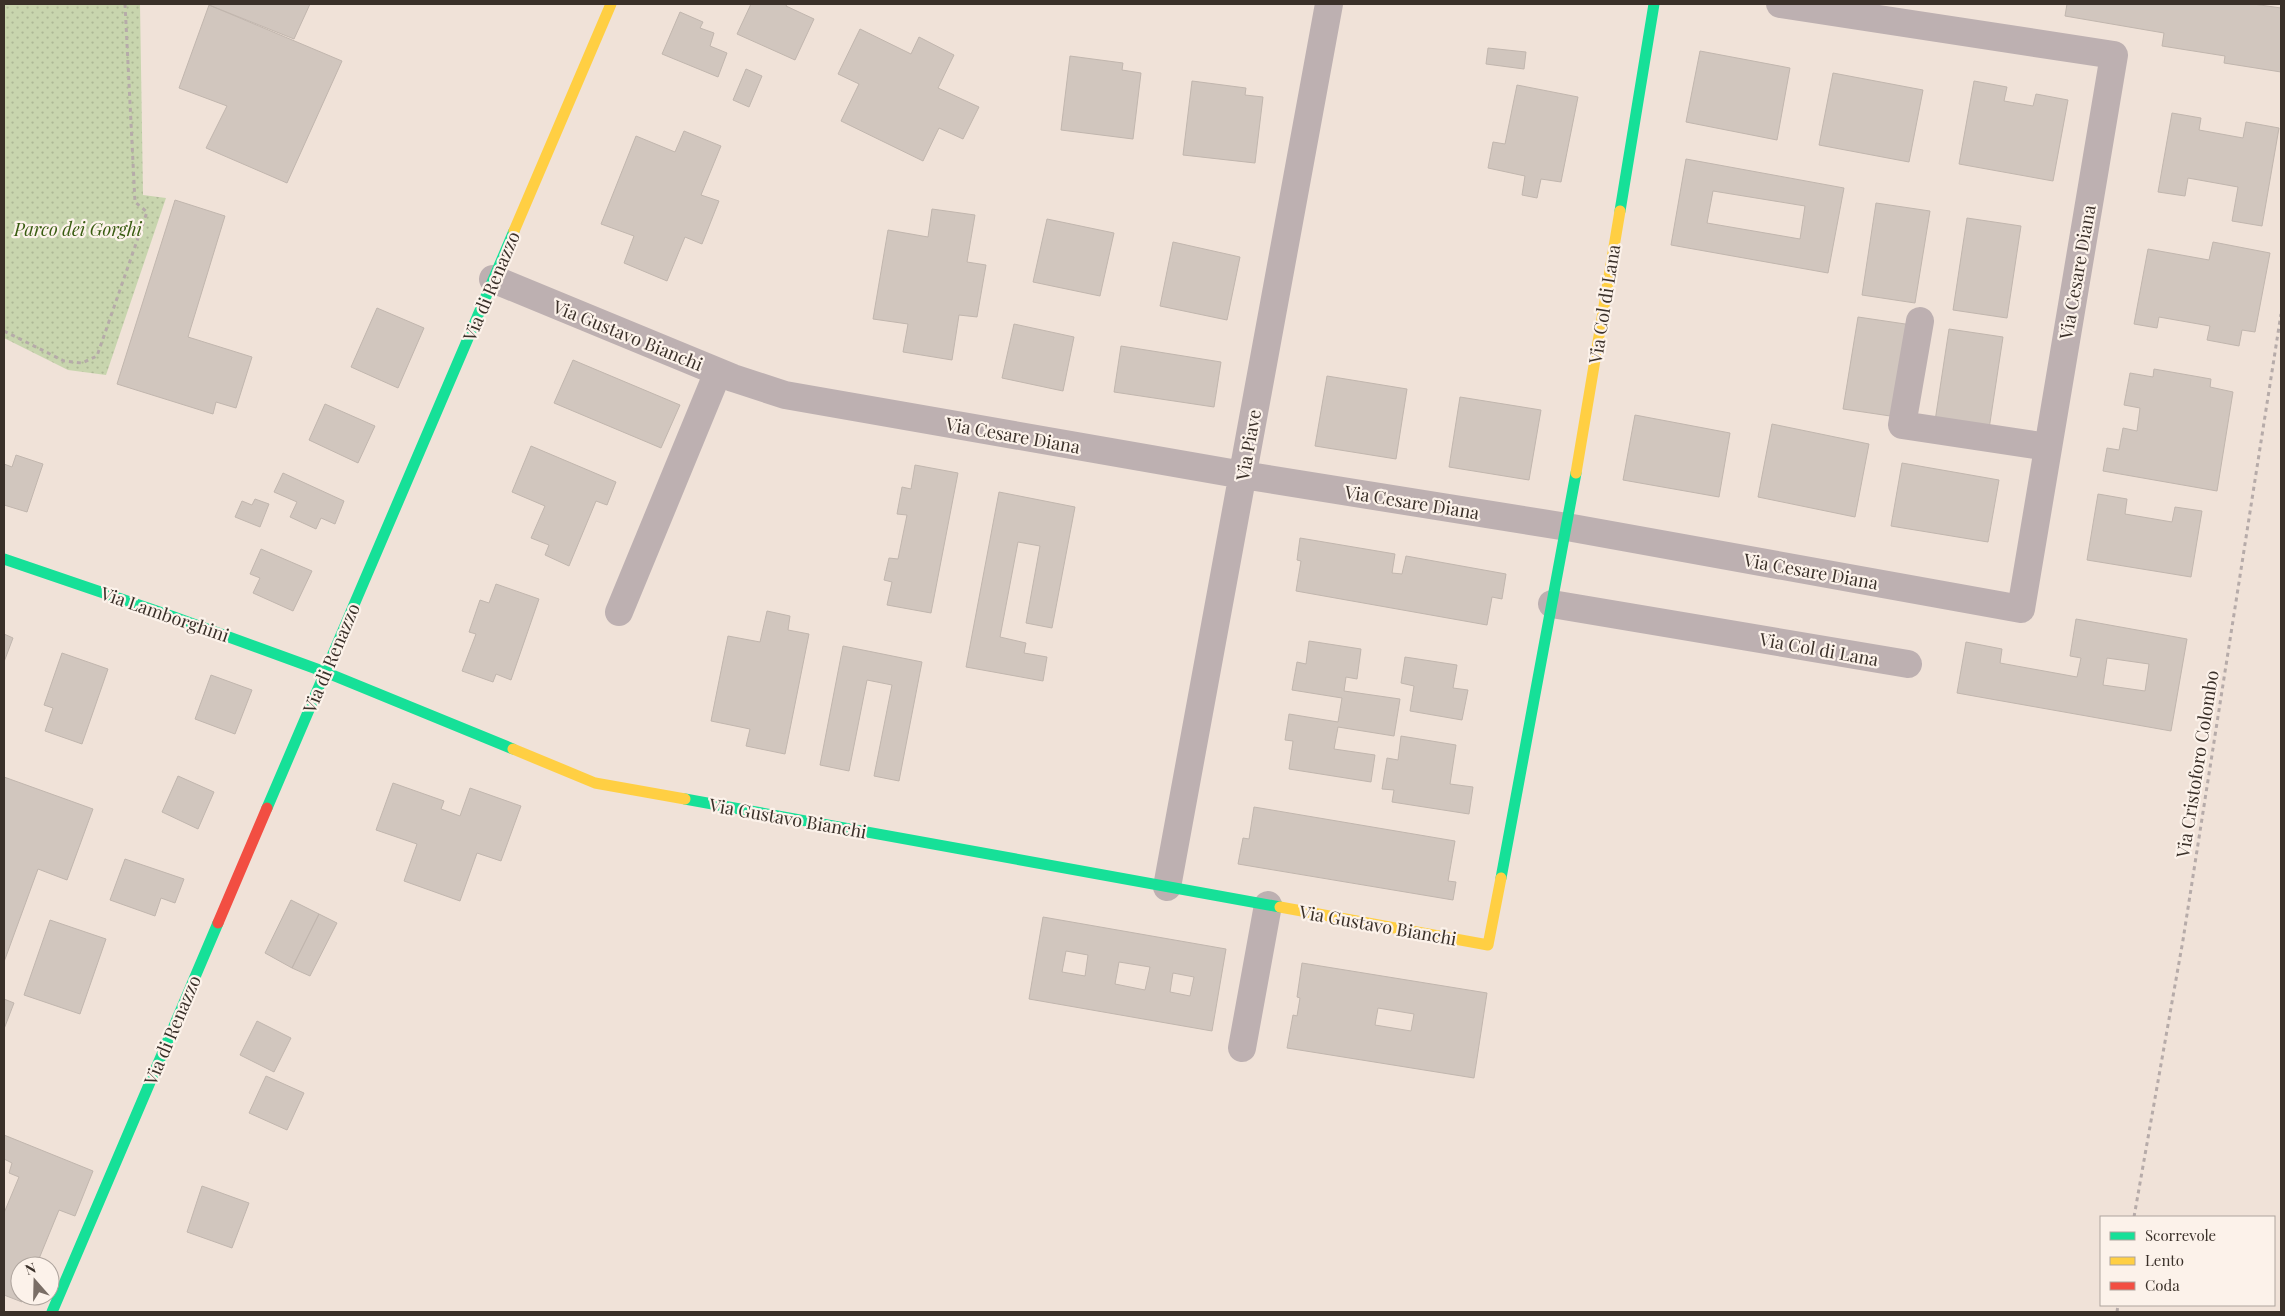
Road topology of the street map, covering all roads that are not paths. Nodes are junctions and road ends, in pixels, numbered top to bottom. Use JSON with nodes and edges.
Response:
{"nodes":[{"id":1,"x":611,"y":4,"type":"edge"},
{"id":2,"x":1329,"y":4,"type":"edge"},
{"id":3,"x":1654,"y":4,"type":"edge"},
{"id":4,"x":1780,"y":4,"type":"edge"},
{"id":5,"x":493,"y":279,"type":"junction"},
{"id":6,"x":1920,"y":322,"type":"dead end"},
{"id":7,"x":718,"y":372,"type":"junction"},
{"id":8,"x":2048,"y":448,"type":"junction"},
{"id":9,"x":1243,"y":475,"type":"junction"},
{"id":10,"x":1567,"y":527,"type":"junction"},
{"id":11,"x":4,"y":559,"type":"edge"},
{"id":12,"x":1552,"y":604,"type":"junction"},
{"id":13,"x":619,"y":612,"type":"dead end"},
{"id":14,"x":1908,"y":664,"type":"dead end"},
{"id":15,"x":325,"y":672,"type":"junction"},
{"id":16,"x":1166,"y":887,"type":"junction"},
{"id":17,"x":1268,"y":905,"type":"junction"},
{"id":18,"x":1488,"y":945,"type":"joint"},
{"id":19,"x":1242,"y":1048,"type":"dead end"},
{"id":20,"x":52,"y":1312,"type":"edge"}],
"edges":[{"from":1,"to":5,"type":"street","name":"Via di Renazzo"},
{"from":2,"to":9,"type":"street","name":"Via Piave"},
{"from":3,"to":10,"type":"street","name":"Via Col di Lana"},
{"from":4,"to":8,"type":"street","name":"Via Cesare Diana"},
{"from":5,"to":7,"type":"street","name":"Via Gustavo Bianchi"},
{"from":5,"to":15,"type":"street","name":"Via di Renazzo"},
{"from":6,"to":8,"type":"street"},
{"from":7,"to":9,"type":"street","name":"Via Cesare Diana"},
{"from":7,"to":13,"type":"street","name":"Via Gustavo Bianchi"},
{"from":8,"to":10,"type":"street","name":"Via Cesare Diana"},
{"from":9,"to":10,"type":"street","name":"Via Cesare Diana"},
{"from":9,"to":16,"type":"street","name":"Via Piave"},
{"from":10,"to":12,"type":"street","name":"Via Col di Lana"},
{"from":11,"to":15,"type":"street","name":"Via Lamborghini"},
{"from":12,"to":14,"type":"street","name":"Via Col di Lana"},
{"from":12,"to":18,"type":"street","name":"Via Col di Lana"},
{"from":15,"to":16,"type":"street","name":"Via Gustavo Bianchi"},
{"from":15,"to":20,"type":"street","name":"Via di Renazzo"},
{"from":16,"to":17,"type":"street","name":"Via Gustavo Bianchi"},
{"from":17,"to":18,"type":"street","name":"Via Gustavo Bianchi"},
{"from":17,"to":19,"type":"street"}]}
